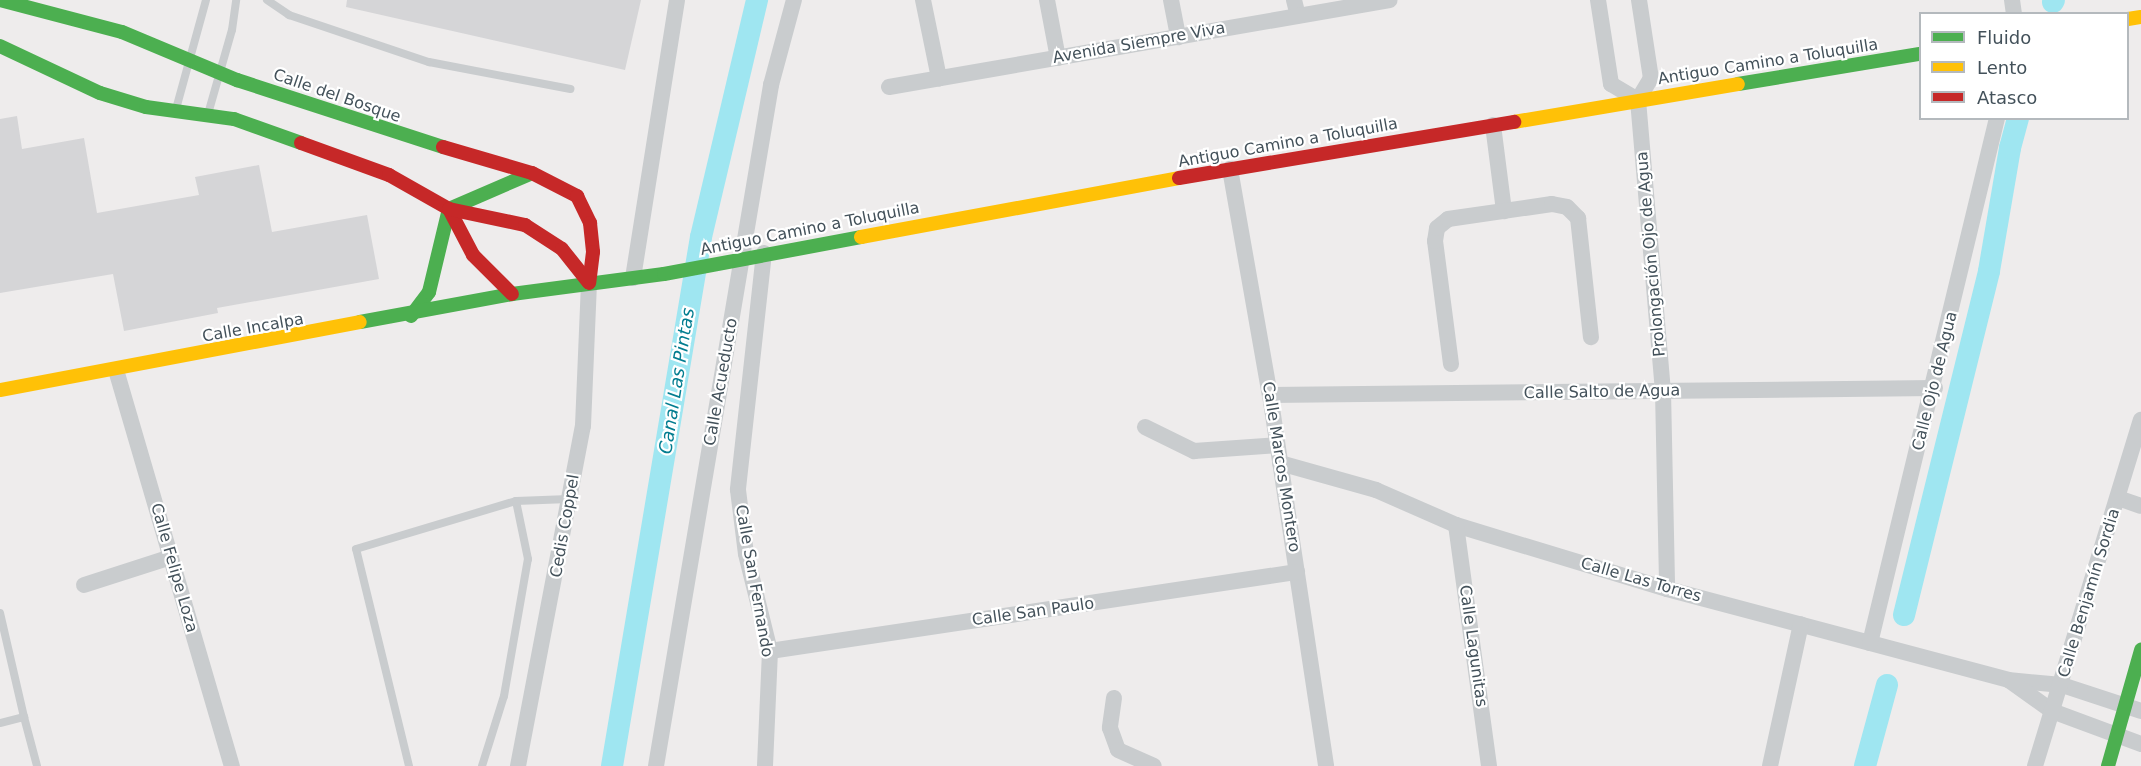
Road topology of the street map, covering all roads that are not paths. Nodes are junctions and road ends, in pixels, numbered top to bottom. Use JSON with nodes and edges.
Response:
{"nodes":[{"id":1,"x":0,"y":0,"type":"edge"},
{"id":2,"x":206,"y":0,"type":"edge"},
{"id":3,"x":236,"y":0,"type":"edge"},
{"id":4,"x":267,"y":0,"type":"edge"},
{"id":5,"x":677,"y":0,"type":"edge"},
{"id":6,"x":794,"y":0,"type":"edge"},
{"id":7,"x":923,"y":0,"type":"edge"},
{"id":8,"x":1047,"y":0,"type":"edge"},
{"id":9,"x":1171,"y":0,"type":"edge"},
{"id":10,"x":1390,"y":0,"type":"edge"},
{"id":11,"x":1598,"y":0,"type":"edge"},
{"id":12,"x":1639,"y":0,"type":"edge"},
{"id":13,"x":1296,"y":8,"type":"edge"},
{"id":14,"x":1178,"y":37,"type":"junction"},
{"id":15,"x":0,"y":46,"type":"edge"},
{"id":16,"x":1919,"y":54,"type":"edge"},
{"id":17,"x":1058,"y":58,"type":"junction"},
{"id":18,"x":187,"y":59,"type":"junction"},
{"id":19,"x":221,"y":73,"type":"junction"},
{"id":20,"x":939,"y":78,"type":"junction"},
{"id":21,"x":889,"y":87,"type":"dead end"},
{"id":22,"x":570,"y":89,"type":"dead end"},
{"id":23,"x":1638,"y":100,"type":"junction"},
{"id":24,"x":175,"y":110,"type":"junction"},
{"id":25,"x":208,"y":115,"type":"junction"},
{"id":26,"x":1997,"y":120,"type":"edge"},
{"id":27,"x":1493,"y":125,"type":"junction"},
{"id":28,"x":1230,"y":169,"type":"junction"},
{"id":29,"x":532,"y":173,"type":"junction"},
{"id":30,"x":449,"y":209,"type":"junction"},
{"id":31,"x":1504,"y":211,"type":"junction"},
{"id":32,"x":764,"y":253,"type":"junction"},
{"id":33,"x":742,"y":258,"type":"junction"},
{"id":34,"x":633,"y":278,"type":"junction"},
{"id":35,"x":589,"y":282,"type":"junction"},
{"id":36,"x":512,"y":294,"type":"junction"},
{"id":37,"x":411,"y":315,"type":"junction"},
{"id":38,"x":1591,"y":337,"type":"dead end"},
{"id":39,"x":1451,"y":364,"type":"dead end"},
{"id":40,"x":116,"y":370,"type":"junction"},
{"id":41,"x":1935,"y":388,"type":"junction"},
{"id":42,"x":0,"y":390,"type":"edge"},
{"id":43,"x":1663,"y":391,"type":"junction"},
{"id":44,"x":1270,"y":395,"type":"junction"},
{"id":45,"x":2141,"y":420,"type":"edge"},
{"id":46,"x":1145,"y":427,"type":"dead end"},
{"id":47,"x":1277,"y":445,"type":"junction"},
{"id":48,"x":1280,"y":463,"type":"junction"},
{"id":49,"x":2118,"y":498,"type":"junction"},
{"id":50,"x":570,"y":499,"type":"junction"},
{"id":51,"x":516,"y":501,"type":"junction"},
{"id":52,"x":2141,"y":506,"type":"edge"},
{"id":53,"x":1456,"y":525,"type":"junction"},
{"id":54,"x":171,"y":557,"type":"junction"},
{"id":55,"x":1297,"y":572,"type":"junction"},
{"id":56,"x":84,"y":585,"type":"dead end"},
{"id":57,"x":1667,"y":588,"type":"junction"},
{"id":58,"x":0,"y":613,"type":"edge"},
{"id":59,"x":1801,"y":624,"type":"junction"},
{"id":60,"x":1870,"y":643,"type":"junction"},
{"id":61,"x":2141,"y":650,"type":"edge"},
{"id":62,"x":770,"y":651,"type":"junction"},
{"id":63,"x":2008,"y":680,"type":"junction"},
{"id":64,"x":2062,"y":685,"type":"junction"},
{"id":65,"x":1114,"y":698,"type":"dead end"},
{"id":66,"x":2134,"y":709,"type":"edge"},
{"id":67,"x":2052,"y":711,"type":"junction"},
{"id":68,"x":24,"y":717,"type":"junction"},
{"id":69,"x":0,"y":723,"type":"edge"},
{"id":70,"x":2117,"y":735,"type":"junction"},
{"id":71,"x":2141,"y":744,"type":"edge"},
{"id":72,"x":37,"y":766,"type":"edge"},
{"id":73,"x":232,"y":766,"type":"edge"},
{"id":74,"x":409,"y":766,"type":"edge"},
{"id":75,"x":482,"y":766,"type":"edge"},
{"id":76,"x":518,"y":766,"type":"edge"},
{"id":77,"x":656,"y":766,"type":"edge"},
{"id":78,"x":765,"y":766,"type":"edge"},
{"id":79,"x":1154,"y":766,"type":"edge"},
{"id":80,"x":1326,"y":766,"type":"edge"},
{"id":81,"x":1489,"y":766,"type":"edge"},
{"id":82,"x":1770,"y":766,"type":"edge"},
{"id":83,"x":2035,"y":766,"type":"edge"},
{"id":84,"x":2108,"y":766,"type":"edge"}],
"edges":[{"from":1,"to":18,"type":"street","name":"Calle del Bosque"},
{"from":2,"to":18,"type":"lane"},
{"from":3,"to":19,"type":"lane"},
{"from":4,"to":22,"type":"lane"},
{"from":5,"to":34,"type":"street"},
{"from":6,"to":33,"type":"street","name":"Calle Acueducto"},
{"from":7,"to":20,"type":"street"},
{"from":8,"to":17,"type":"street"},
{"from":9,"to":14,"type":"street"},
{"from":10,"to":13,"type":"street","name":"Avenida Siempre Viva"},
{"from":11,"to":23,"type":"street"},
{"from":12,"to":23,"type":"street","name":"Prolongación Ojo de Agua"},
{"from":13,"to":14,"type":"street","name":"Avenida Siempre Viva"},
{"from":14,"to":17,"type":"street","name":"Avenida Siempre Viva"},
{"from":15,"to":24,"type":"street"},
{"from":16,"to":23,"type":"street","name":"Antiguo Camino a Toluquilla"},
{"from":17,"to":20,"type":"street","name":"Avenida Siempre Viva"},
{"from":18,"to":19,"type":"street","name":"Calle del Bosque"},
{"from":18,"to":24,"type":"lane"},
{"from":19,"to":25,"type":"lane"},
{"from":19,"to":29,"type":"street","name":"Calle del Bosque"},
{"from":20,"to":21,"type":"street","name":"Avenida Siempre Viva"},
{"from":23,"to":27,"type":"street","name":"Antiguo Camino a Toluquilla"},
{"from":23,"to":43,"type":"street","name":"Prolongación Ojo de Agua"},
{"from":24,"to":25,"type":"street"},
{"from":25,"to":30,"type":"street"},
{"from":26,"to":41,"type":"street","name":"Calle Ojo de Agua"},
{"from":27,"to":28,"type":"street","name":"Antiguo Camino a Toluquilla"},
{"from":27,"to":31,"type":"street"},
{"from":28,"to":32,"type":"street","name":"Antiguo Camino a Toluquilla"},
{"from":28,"to":44,"type":"street","name":"Calle Marcos Montero"},
{"from":29,"to":30,"type":"street"},
{"from":29,"to":35,"type":"street","name":"Calle del Bosque"},
{"from":30,"to":35,"type":"street"},
{"from":30,"to":36,"type":"street"},
{"from":30,"to":37,"type":"street"},
{"from":31,"to":38,"type":"street"},
{"from":31,"to":39,"type":"street"},
{"from":32,"to":33,"type":"street","name":"Antiguo Camino a Toluquilla"},
{"from":32,"to":62,"type":"street","name":"Calle San Fernando"},
{"from":33,"to":34,"type":"street","name":"Antiguo Camino a Toluquilla"},
{"from":33,"to":77,"type":"street","name":"Calle Acueducto"},
{"from":34,"to":35,"type":"street"},
{"from":35,"to":36,"type":"street","name":"Calle Incalpa"},
{"from":35,"to":50,"type":"street","name":"Cedis Coppel"},
{"from":36,"to":37,"type":"street","name":"Calle Incalpa"},
{"from":37,"to":40,"type":"street","name":"Calle Incalpa"},
{"from":40,"to":42,"type":"street","name":"Calle Incalpa"},
{"from":40,"to":54,"type":"street","name":"Calle Felipe Loza"},
{"from":41,"to":43,"type":"street","name":"Calle Salto de Agua"},
{"from":41,"to":60,"type":"street","name":"Calle Ojo de Agua"},
{"from":43,"to":44,"type":"street","name":"Calle Salto de Agua"},
{"from":43,"to":57,"type":"street","name":"Prolongación Ojo de Agua"},
{"from":44,"to":47,"type":"street","name":"Calle Marcos Montero"},
{"from":45,"to":49,"type":"street","name":"Calle Benjamín Sordia"},
{"from":46,"to":47,"type":"street"},
{"from":47,"to":48,"type":"street","name":"Calle Marcos Montero"},
{"from":48,"to":53,"type":"street","name":"Calle Las Torres"},
{"from":48,"to":55,"type":"street","name":"Calle Marcos Montero"},
{"from":49,"to":52,"type":"street"},
{"from":49,"to":64,"type":"street","name":"Calle Benjamín Sordia"},
{"from":50,"to":51,"type":"lane"},
{"from":50,"to":76,"type":"street","name":"Cedis Coppel"},
{"from":51,"to":74,"type":"lane"},
{"from":51,"to":75,"type":"lane"},
{"from":53,"to":57,"type":"street","name":"Calle Las Torres"},
{"from":53,"to":81,"type":"street","name":"Calle Lagunitas"},
{"from":54,"to":56,"type":"street"},
{"from":54,"to":73,"type":"street","name":"Calle Felipe Loza"},
{"from":55,"to":62,"type":"street","name":"Calle San Paulo"},
{"from":55,"to":80,"type":"street","name":"Calle Marcos Montero"},
{"from":57,"to":59,"type":"street","name":"Calle Las Torres"},
{"from":58,"to":68,"type":"lane"},
{"from":59,"to":60,"type":"street","name":"Calle Las Torres"},
{"from":59,"to":82,"type":"street"},
{"from":60,"to":63,"type":"street","name":"Calle Las Torres"},
{"from":61,"to":66,"type":"street"},
{"from":62,"to":78,"type":"street","name":"Calle San Fernando"},
{"from":63,"to":64,"type":"street","name":"Calle Las Torres"},
{"from":63,"to":67,"type":"street","name":"Calle Las Torres"},
{"from":64,"to":66,"type":"street","name":"Calle Las Torres"},
{"from":64,"to":67,"type":"street","name":"Calle Benjamín Sordia"},
{"from":65,"to":79,"type":"street"},
{"from":66,"to":70,"type":"street"},
{"from":67,"to":70,"type":"street","name":"Calle Las Torres"},
{"from":67,"to":83,"type":"street","name":"Calle Benjamín Sordia"},
{"from":68,"to":69,"type":"lane"},
{"from":68,"to":72,"type":"lane"},
{"from":70,"to":71,"type":"street","name":"Calle Las Torres"},
{"from":70,"to":84,"type":"street"}]}
